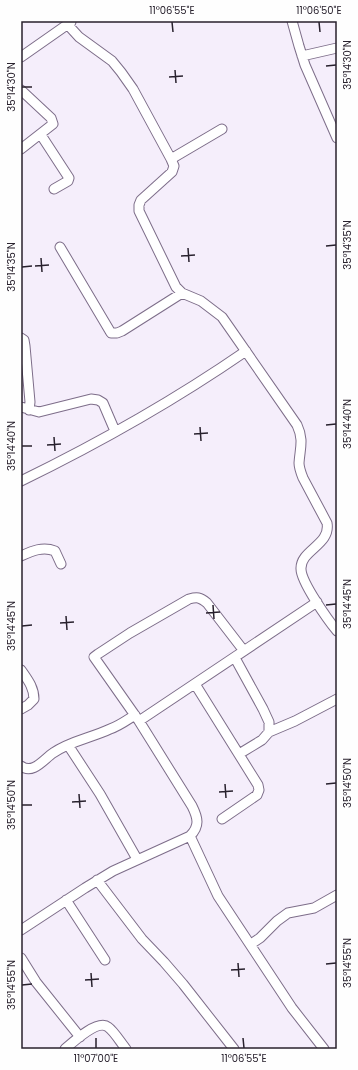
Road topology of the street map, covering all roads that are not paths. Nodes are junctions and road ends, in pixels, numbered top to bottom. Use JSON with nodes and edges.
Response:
{"nodes":[{"id":1,"x":292,"y":21,"type":"edge"},
{"id":2,"x":70,"y":23,"type":"edge"},
{"id":3,"x":337,"y":48,"type":"edge"},
{"id":4,"x":302,"y":56,"type":"junction"},
{"id":5,"x":21,"y":57,"type":"edge"},
{"id":6,"x":21,"y":90,"type":"edge"},
{"id":7,"x":222,"y":129,"type":"dead end"},
{"id":8,"x":41,"y":135,"type":"junction"},
{"id":9,"x":337,"y":138,"type":"edge"},
{"id":10,"x":21,"y":148,"type":"edge"},
{"id":11,"x":171,"y":159,"type":"junction"},
{"id":12,"x":54,"y":189,"type":"dead end"},
{"id":13,"x":60,"y":247,"type":"dead end"},
{"id":14,"x":182,"y":293,"type":"junction"},
{"id":15,"x":21,"y":338,"type":"edge"},
{"id":16,"x":246,"y":351,"type":"junction"},
{"id":17,"x":25,"y":408,"type":"edge"},
{"id":18,"x":115,"y":431,"type":"junction"},
{"id":19,"x":21,"y":481,"type":"edge"},
{"id":20,"x":332,"y":532,"type":"edge"},
{"id":21,"x":21,"y":556,"type":"edge"},
{"id":22,"x":61,"y":564,"type":"dead end"},
{"id":23,"x":317,"y":602,"type":"junction"},
{"id":24,"x":337,"y":631,"type":"edge"},
{"id":25,"x":244,"y":651,"type":"junction"},
{"id":26,"x":235,"y":658,"type":"junction"},
{"id":27,"x":21,"y":670,"type":"edge"},
{"id":28,"x":195,"y":684,"type":"junction"},
{"id":29,"x":337,"y":699,"type":"edge"},
{"id":30,"x":21,"y":709,"type":"edge"},
{"id":31,"x":137,"y":718,"type":"junction"},
{"id":32,"x":269,"y":732,"type":"junction"},
{"id":33,"x":68,"y":745,"type":"junction"},
{"id":34,"x":239,"y":754,"type":"junction"},
{"id":35,"x":21,"y":766,"type":"edge"},
{"id":36,"x":222,"y":819,"type":"dead end"},
{"id":37,"x":190,"y":836,"type":"junction"},
{"id":38,"x":137,"y":859,"type":"junction"},
{"id":39,"x":97,"y":880,"type":"junction"},
{"id":40,"x":337,"y":895,"type":"edge"},
{"id":41,"x":66,"y":900,"type":"junction"},
{"id":42,"x":21,"y":930,"type":"edge"},
{"id":43,"x":251,"y":944,"type":"junction"},
{"id":44,"x":21,"y":958,"type":"edge"},
{"id":45,"x":105,"y":960,"type":"dead end"},
{"id":46,"x":80,"y":1037,"type":"junction"},
{"id":47,"x":65,"y":1049,"type":"edge"},
{"id":48,"x":126,"y":1049,"type":"edge"},
{"id":49,"x":234,"y":1049,"type":"edge"},
{"id":50,"x":324,"y":1049,"type":"edge"}],
"edges":[{"from":1,"to":4,"type":"street"},
{"from":2,"to":5,"type":"street"},
{"from":2,"to":11,"type":"street"},
{"from":3,"to":4,"type":"street"},
{"from":4,"to":9,"type":"street"},
{"from":6,"to":8,"type":"street"},
{"from":7,"to":11,"type":"street"},
{"from":8,"to":10,"type":"street"},
{"from":8,"to":12,"type":"street"},
{"from":11,"to":14,"type":"street"},
{"from":13,"to":14,"type":"street"},
{"from":14,"to":16,"type":"street"},
{"from":15,"to":17,"type":"street"},
{"from":16,"to":18,"type":"street"},
{"from":16,"to":20,"type":"street"},
{"from":17,"to":18,"type":"street"},
{"from":18,"to":19,"type":"street"},
{"from":20,"to":23,"type":"street"},
{"from":21,"to":22,"type":"street"},
{"from":23,"to":24,"type":"street"},
{"from":23,"to":25,"type":"street"},
{"from":25,"to":26,"type":"street"},
{"from":25,"to":31,"type":"street"},
{"from":26,"to":28,"type":"street"},
{"from":26,"to":32,"type":"street"},
{"from":27,"to":30,"type":"street"},
{"from":28,"to":31,"type":"street"},
{"from":28,"to":34,"type":"street"},
{"from":29,"to":32,"type":"street"},
{"from":31,"to":33,"type":"street"},
{"from":31,"to":37,"type":"street"},
{"from":32,"to":34,"type":"street"},
{"from":33,"to":35,"type":"street"},
{"from":33,"to":38,"type":"street"},
{"from":34,"to":36,"type":"street"},
{"from":37,"to":38,"type":"street"},
{"from":37,"to":43,"type":"street"},
{"from":38,"to":39,"type":"street"},
{"from":39,"to":41,"type":"street"},
{"from":39,"to":49,"type":"street"},
{"from":40,"to":43,"type":"street"},
{"from":41,"to":42,"type":"street"},
{"from":41,"to":45,"type":"street"},
{"from":43,"to":50,"type":"street"},
{"from":44,"to":46,"type":"street"},
{"from":46,"to":47,"type":"street"},
{"from":46,"to":48,"type":"street"}]}
